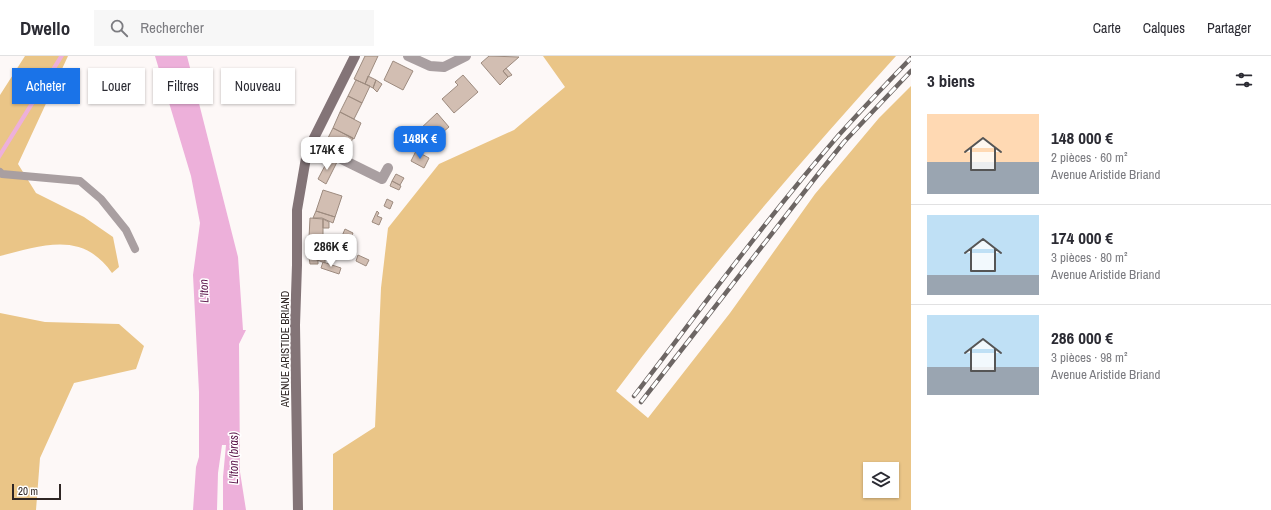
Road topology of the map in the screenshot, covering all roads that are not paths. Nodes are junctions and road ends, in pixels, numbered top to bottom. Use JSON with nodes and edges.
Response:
{"nodes":[{"id":1,"x":355,"y":56,"type":"edge"},
{"id":2,"x":408,"y":56,"type":"edge"},
{"id":3,"x":466,"y":56,"type":"edge"},
{"id":4,"x":311,"y":144,"type":"junction"},
{"id":5,"x":388,"y":168,"type":"dead end"},
{"id":6,"x":0,"y":172,"type":"edge"},
{"id":7,"x":135,"y":249,"type":"dead end"},
{"id":8,"x":298,"y":510,"type":"edge"}],
"edges":[{"from":1,"to":4,"type":"main road","name":"AVENUE ARISTIDE BRIAND"},
{"from":2,"to":3,"type":"street"},
{"from":4,"to":5,"type":"street"},
{"from":4,"to":8,"type":"main road","name":"AVENUE ARISTIDE BRIAND"},
{"from":6,"to":7,"type":"lane"}]}
